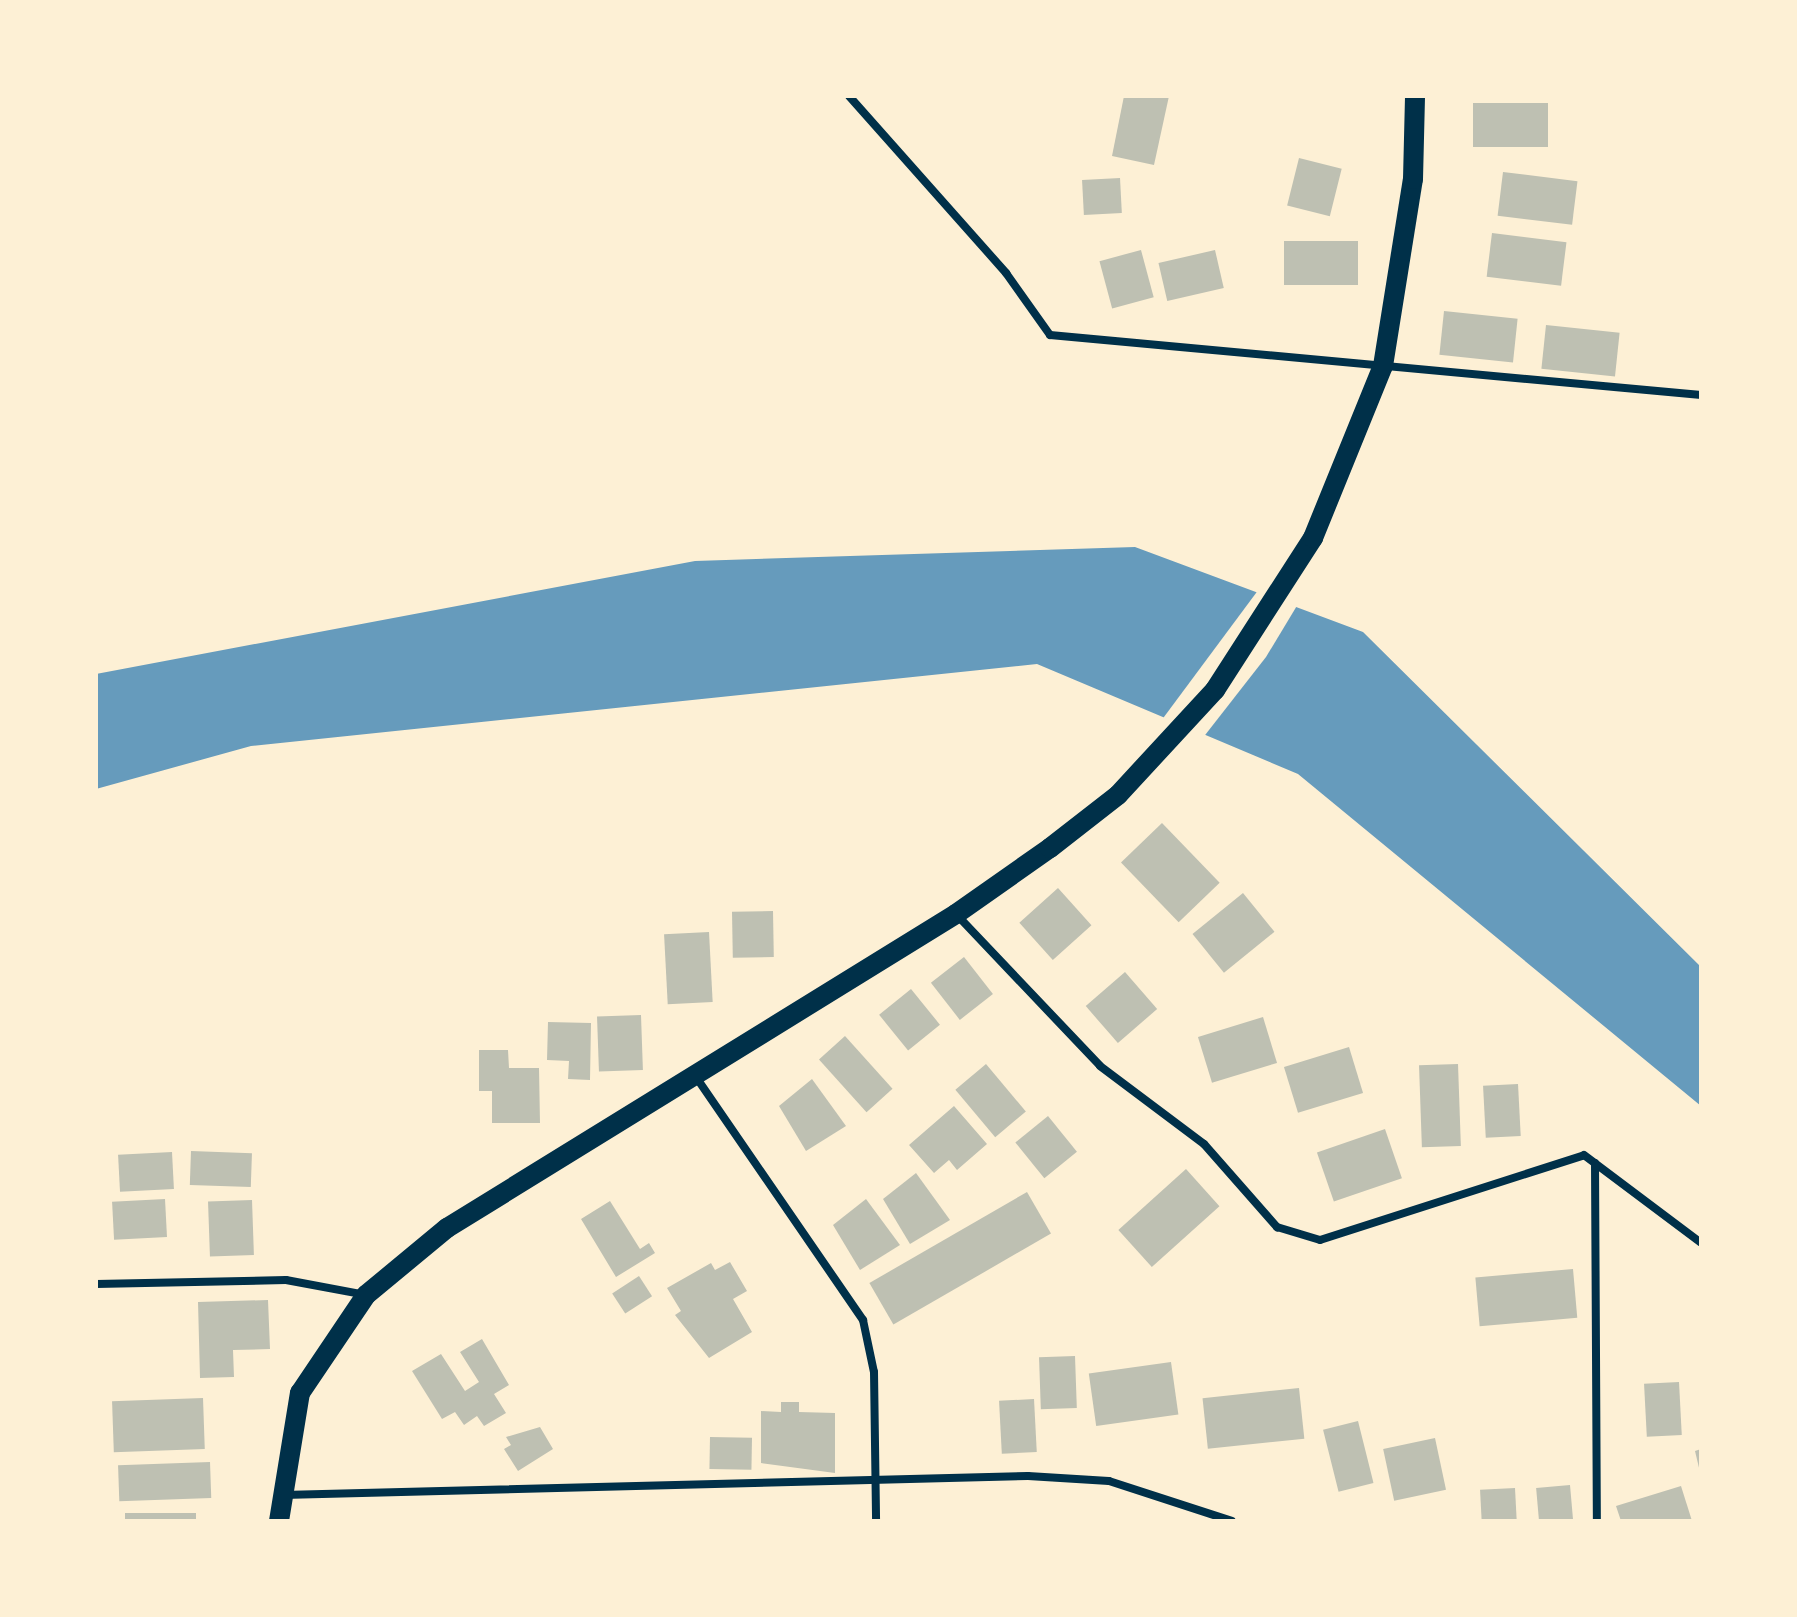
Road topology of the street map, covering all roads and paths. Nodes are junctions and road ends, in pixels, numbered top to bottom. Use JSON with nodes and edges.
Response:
{"nodes":[{"id":1,"x":849,"y":96,"type":"edge"},
{"id":2,"x":1415,"y":96,"type":"edge"},
{"id":3,"x":1383,"y":366,"type":"junction"},
{"id":4,"x":1701,"y":395,"type":"edge"},
{"id":5,"x":956,"y":914,"type":"junction"},
{"id":6,"x":696,"y":1077,"type":"junction"},
{"id":7,"x":1595,"y":1163,"type":"junction"},
{"id":8,"x":1701,"y":1243,"type":"edge"},
{"id":9,"x":96,"y":1284,"type":"edge"},
{"id":10,"x":366,"y":1295,"type":"junction"},
{"id":11,"x":875,"y":1480,"type":"junction"},
{"id":12,"x":278,"y":1495,"type":"junction"},
{"id":13,"x":279,"y":1521,"type":"edge"},
{"id":14,"x":876,"y":1521,"type":"edge"},
{"id":15,"x":1232,"y":1521,"type":"edge"},
{"id":16,"x":1597,"y":1521,"type":"edge"}],
"edges":[{"from":1,"to":3,"type":"street"},
{"from":2,"to":3,"type":"main road"},
{"from":3,"to":4,"type":"street"},
{"from":3,"to":5,"type":"main road"},
{"from":5,"to":6,"type":"main road"},
{"from":5,"to":7,"type":"street"},
{"from":6,"to":10,"type":"main road"},
{"from":6,"to":11,"type":"street"},
{"from":7,"to":8,"type":"street"},
{"from":7,"to":16,"type":"street"},
{"from":9,"to":10,"type":"street"},
{"from":10,"to":12,"type":"main road"},
{"from":11,"to":12,"type":"street"},
{"from":11,"to":14,"type":"street"},
{"from":11,"to":15,"type":"street"},
{"from":12,"to":13,"type":"main road"}]}
